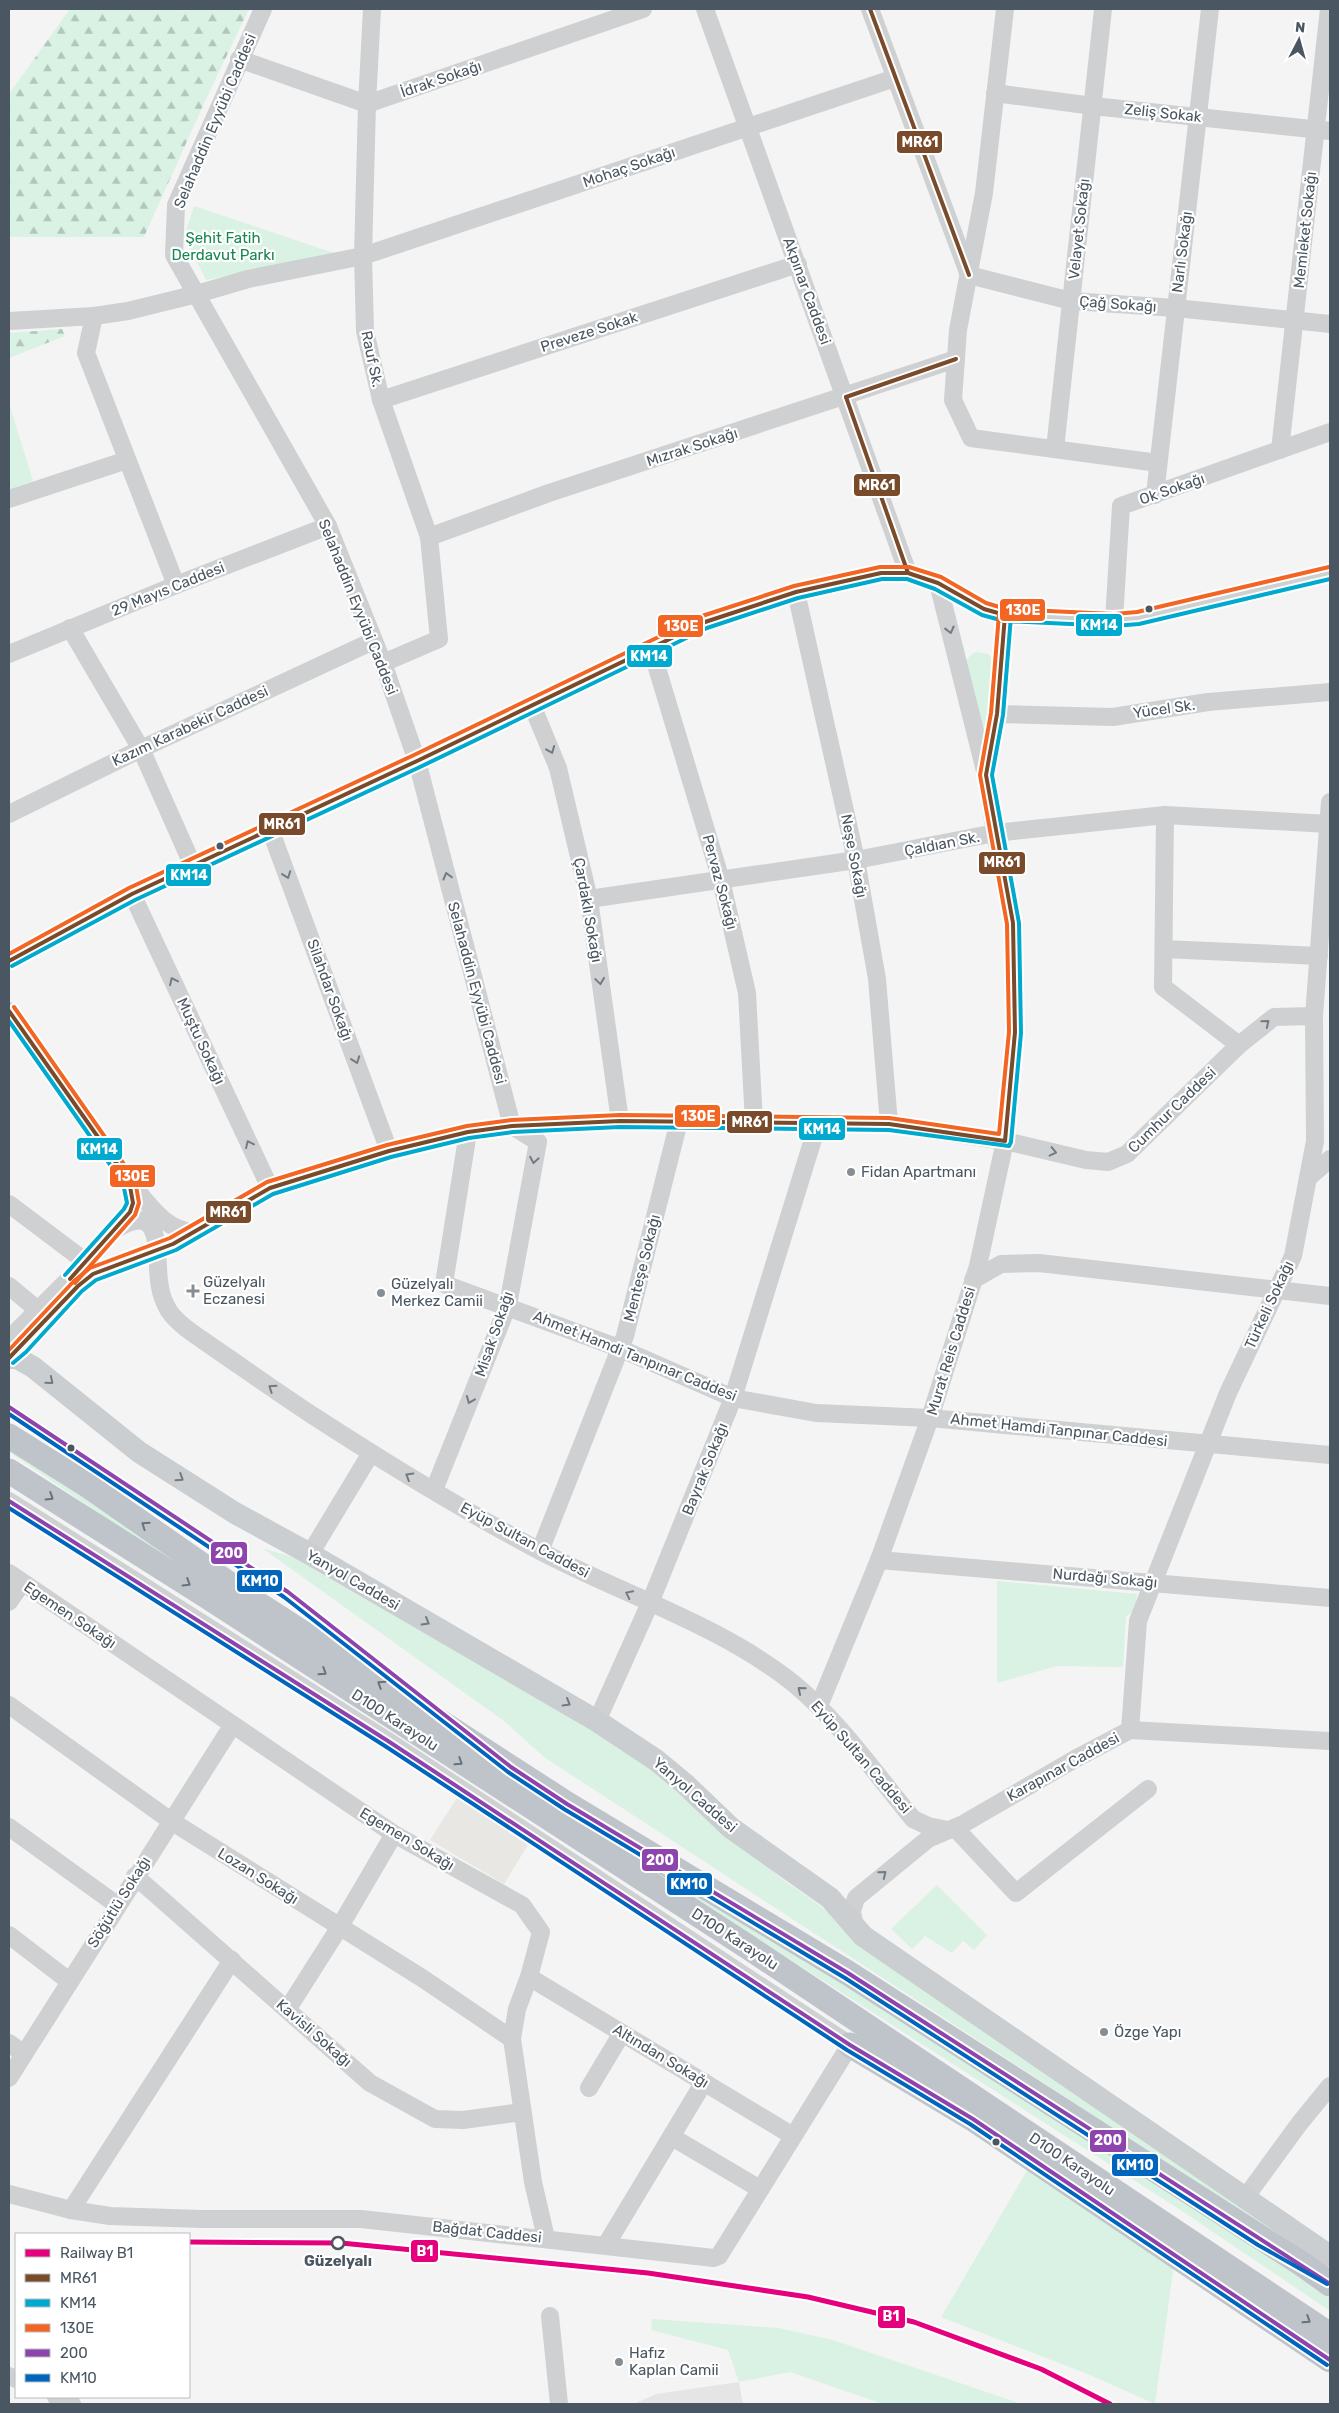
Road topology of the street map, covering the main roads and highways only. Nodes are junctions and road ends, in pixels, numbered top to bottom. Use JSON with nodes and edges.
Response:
{"nodes":[{"id":1,"x":9,"y":1358,"type":"edge"},
{"id":2,"x":9,"y":1436,"type":"edge"},
{"id":3,"x":9,"y":1470,"type":"edge"},
{"id":4,"x":850,"y":2045,"type":"road end"},
{"id":5,"x":1330,"y":2256,"type":"edge"},
{"id":6,"x":1223,"y":2264,"type":"junction"},
{"id":7,"x":1302,"y":2264,"type":"junction"},
{"id":8,"x":1330,"y":2279,"type":"edge"},
{"id":9,"x":1330,"y":2284,"type":"edge"},
{"id":10,"x":1295,"y":2334,"type":"junction"},
{"id":11,"x":1330,"y":2335,"type":"edge"},
{"id":12,"x":1330,"y":2360,"type":"edge"}],
"edges":[{"from":1,"to":5,"type":"main road","name":"Yanyol Caddesi","one_way":true},
{"from":7,"to":2,"type":"highway","name":"D100 Karayolu","one_way":true},
{"from":3,"to":6,"type":"highway","name":"D100 Karayolu","one_way":true},
{"from":4,"to":10,"type":"highway"},
{"from":6,"to":10,"type":"highway"},
{"from":6,"to":11,"type":"highway","name":"D100 Karayolu","one_way":true},
{"from":7,"to":8,"type":"highway"},
{"from":7,"to":9,"type":"highway","name":"D100 Karayolu"},
{"from":10,"to":12,"type":"highway"}]}
